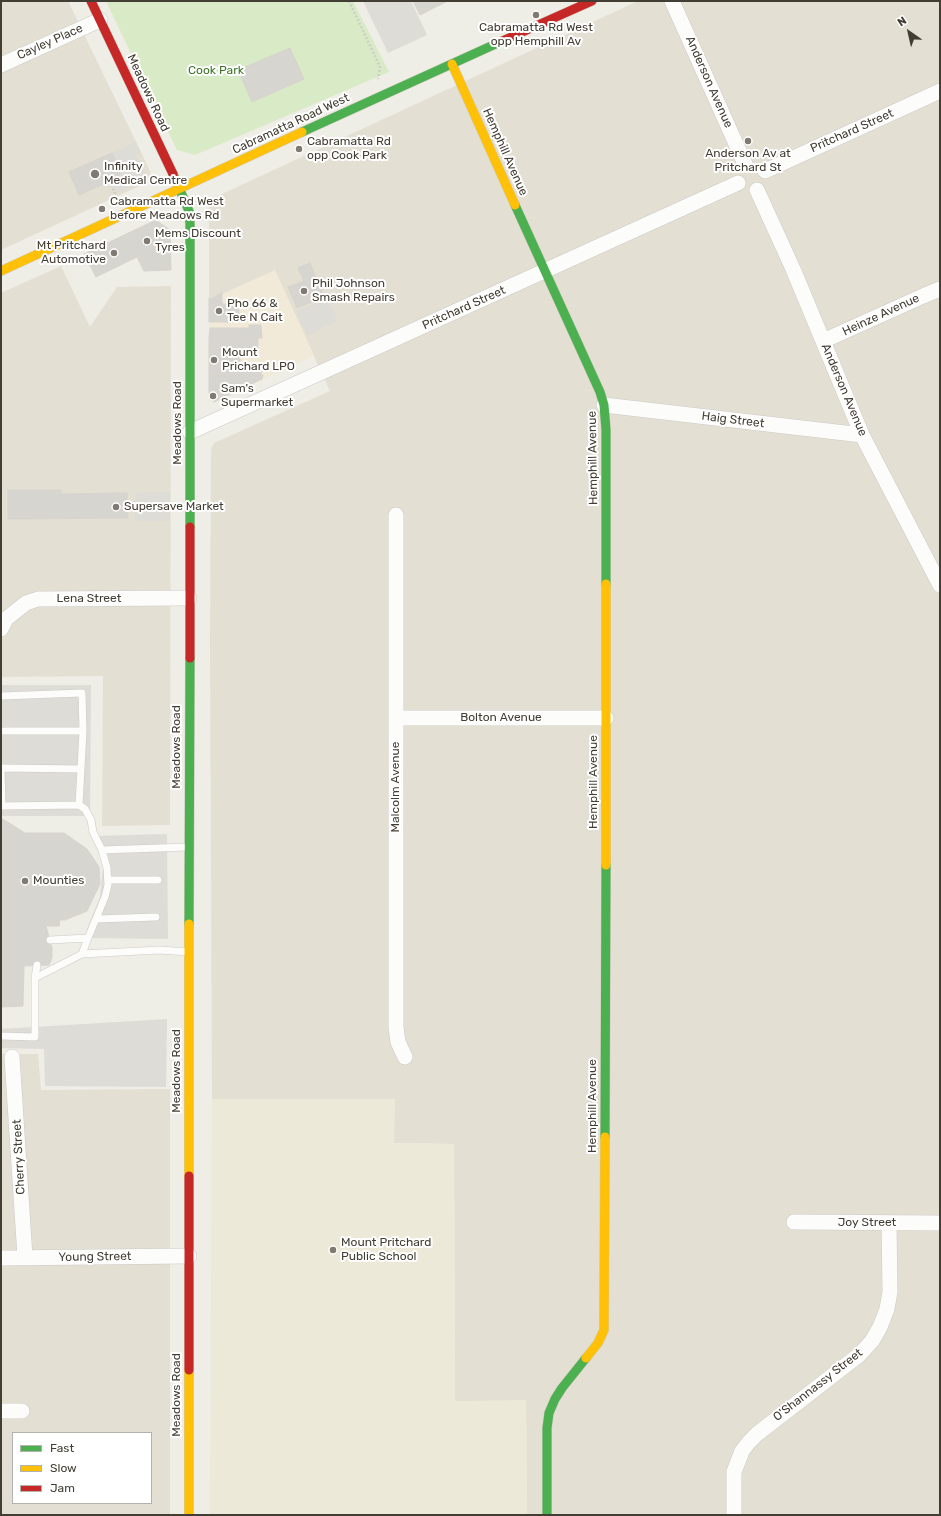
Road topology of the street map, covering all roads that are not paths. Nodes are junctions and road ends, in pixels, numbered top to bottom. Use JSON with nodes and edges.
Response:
{"nodes":[{"id":1,"x":91,"y":1,"type":"edge"},
{"id":2,"x":592,"y":1,"type":"edge"},
{"id":3,"x":672,"y":1,"type":"edge"},
{"id":4,"x":100,"y":20,"type":"junction"},
{"id":5,"x":452,"y":64,"type":"junction"},
{"id":6,"x":1,"y":65,"type":"edge"},
{"id":7,"x":940,"y":91,"type":"edge"},
{"id":8,"x":745,"y":164,"type":"junction"},
{"id":9,"x":765,"y":171,"type":"junction"},
{"id":10,"x":738,"y":182,"type":"junction"},
{"id":11,"x":180,"y":189,"type":"junction"},
{"id":12,"x":757,"y":190,"type":"junction"},
{"id":13,"x":1,"y":271,"type":"edge"},
{"id":14,"x":545,"y":271,"type":"junction"},
{"id":15,"x":940,"y":289,"type":"edge"},
{"id":16,"x":823,"y":342,"type":"junction"},
{"id":17,"x":604,"y":405,"type":"junction"},
{"id":18,"x":190,"y":432,"type":"junction"},
{"id":19,"x":862,"y":436,"type":"junction"},
{"id":20,"x":396,"y":515,"type":"dead end"},
{"id":21,"x":940,"y":585,"type":"edge"},
{"id":22,"x":189,"y":598,"type":"junction"},
{"id":23,"x":1,"y":629,"type":"edge"},
{"id":24,"x":1,"y":696,"type":"edge"},
{"id":25,"x":396,"y":718,"type":"junction"},
{"id":26,"x":606,"y":718,"type":"junction"},
{"id":27,"x":1,"y":731,"type":"edge"},
{"id":28,"x":83,"y":731,"type":"junction"},
{"id":29,"x":1,"y":769,"type":"edge"},
{"id":30,"x":81,"y":769,"type":"junction"},
{"id":31,"x":79,"y":805,"type":"junction"},
{"id":32,"x":189,"y":847,"type":"junction"},
{"id":33,"x":102,"y":850,"type":"junction"},
{"id":34,"x":108,"y":880,"type":"junction"},
{"id":35,"x":158,"y":880,"type":"dead end"},
{"id":36,"x":156,"y":917,"type":"dead end"},
{"id":37,"x":96,"y":919,"type":"junction"},
{"id":38,"x":88,"y":938,"type":"junction"},
{"id":39,"x":50,"y":940,"type":"dead end"},
{"id":40,"x":189,"y":952,"type":"junction"},
{"id":41,"x":82,"y":954,"type":"junction"},
{"id":42,"x":37,"y":965,"type":"dead end"},
{"id":43,"x":35,"y":978,"type":"junction"},
{"id":44,"x":1,"y":1036,"type":"edge"},
{"id":45,"x":12,"y":1057,"type":"dead end"},
{"id":46,"x":405,"y":1057,"type":"dead end"},
{"id":47,"x":794,"y":1222,"type":"dead end"},
{"id":48,"x":889,"y":1223,"type":"junction"},
{"id":49,"x":940,"y":1223,"type":"edge"},
{"id":50,"x":189,"y":1256,"type":"junction"},
{"id":51,"x":1,"y":1258,"type":"edge"},
{"id":52,"x":25,"y":1258,"type":"junction"},
{"id":53,"x":22,"y":1411,"type":"dead end"},
{"id":54,"x":1,"y":1412,"type":"edge"},
{"id":55,"x":189,"y":1515,"type":"edge"},
{"id":56,"x":547,"y":1515,"type":"edge"},
{"id":57,"x":734,"y":1515,"type":"edge"}],
"edges":[{"from":1,"to":4,"type":"main road","name":"Meadows Road"},
{"from":2,"to":5,"type":"main road","name":"Cabramatta Road West"},
{"from":3,"to":8,"type":"street","name":"Anderson Avenue"},
{"from":4,"to":6,"type":"street","name":"Cayley Place"},
{"from":4,"to":11,"type":"main road","name":"Meadows Road"},
{"from":5,"to":11,"type":"main road","name":"Cabramatta Road West"},
{"from":5,"to":14,"type":"main road","name":"Hemphill Avenue"},
{"from":7,"to":9,"type":"street","name":"Pritchard Street"},
{"from":8,"to":9,"type":"street"},
{"from":8,"to":10,"type":"street"},
{"from":9,"to":12,"type":"street"},
{"from":10,"to":12,"type":"street"},
{"from":10,"to":14,"type":"street","name":"Pritchard Street"},
{"from":11,"to":13,"type":"main road","name":"Cabramatta Road West"},
{"from":11,"to":18,"type":"main road","name":"Meadows Road"},
{"from":12,"to":16,"type":"street","name":"Anderson Avenue"},
{"from":14,"to":17,"type":"main road","name":"Hemphill Avenue"},
{"from":14,"to":18,"type":"street","name":"Pritchard Street"},
{"from":15,"to":16,"type":"street","name":"Heinze Avenue"},
{"from":16,"to":19,"type":"street","name":"Anderson Avenue"},
{"from":17,"to":19,"type":"street","name":"Haig Street"},
{"from":17,"to":26,"type":"main road","name":"Hemphill Avenue"},
{"from":18,"to":22,"type":"main road","name":"Meadows Road"},
{"from":19,"to":21,"type":"street","name":"Anderson Avenue"},
{"from":20,"to":25,"type":"street","name":"Malcolm Avenue"},
{"from":22,"to":23,"type":"street","name":"Lena Street"},
{"from":22,"to":32,"type":"main road","name":"Meadows Road"},
{"from":24,"to":28,"type":"lane"},
{"from":25,"to":26,"type":"street","name":"Bolton Avenue"},
{"from":25,"to":46,"type":"street","name":"Malcolm Avenue"},
{"from":26,"to":56,"type":"main road","name":"Hemphill Avenue"},
{"from":27,"to":28,"type":"lane"},
{"from":28,"to":30,"type":"lane"},
{"from":29,"to":30,"type":"lane"},
{"from":29,"to":31,"type":"lane"},
{"from":30,"to":31,"type":"lane"},
{"from":31,"to":33,"type":"lane"},
{"from":32,"to":33,"type":"lane"},
{"from":32,"to":40,"type":"main road","name":"Meadows Road"},
{"from":33,"to":34,"type":"lane"},
{"from":34,"to":35,"type":"lane"},
{"from":34,"to":37,"type":"lane"},
{"from":36,"to":37,"type":"lane"},
{"from":37,"to":38,"type":"lane"},
{"from":38,"to":39,"type":"lane"},
{"from":38,"to":41,"type":"lane"},
{"from":40,"to":41,"type":"lane"},
{"from":40,"to":50,"type":"main road","name":"Meadows Road"},
{"from":41,"to":43,"type":"lane"},
{"from":42,"to":43,"type":"lane"},
{"from":43,"to":44,"type":"lane"},
{"from":45,"to":52,"type":"street","name":"Cherry Street"},
{"from":47,"to":48,"type":"street","name":"Joy Street"},
{"from":48,"to":49,"type":"street","name":"Joy Street"},
{"from":48,"to":57,"type":"street","name":"O'Shannassy Street"},
{"from":50,"to":52,"type":"street","name":"Young Street"},
{"from":50,"to":55,"type":"main road","name":"Meadows Road"},
{"from":51,"to":52,"type":"street","name":"Young Street"},
{"from":53,"to":54,"type":"street"}]}
